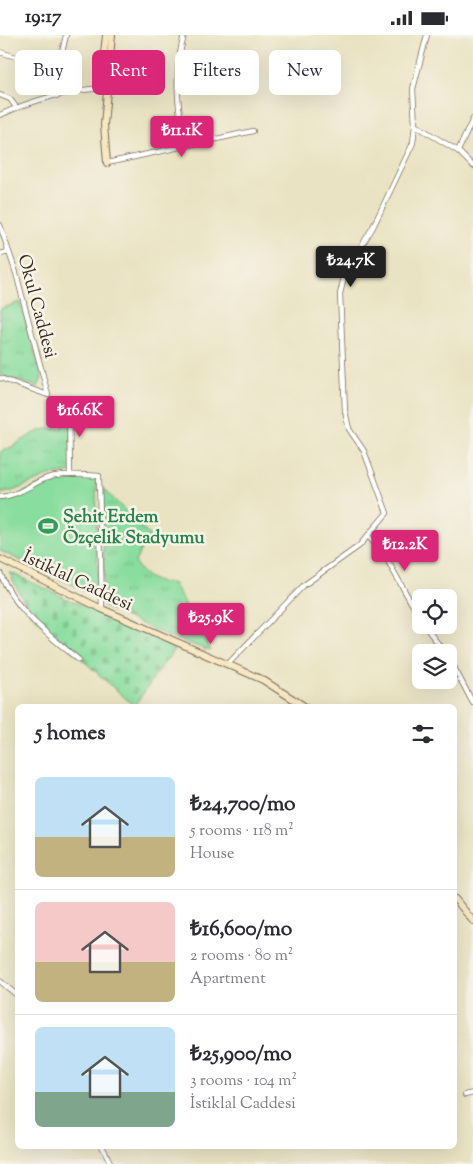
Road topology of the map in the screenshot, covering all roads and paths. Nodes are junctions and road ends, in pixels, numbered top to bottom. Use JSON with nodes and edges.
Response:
{"nodes":[{"id":1,"x":66,"y":35,"type":"edge"},
{"id":2,"x":106,"y":35,"type":"edge"},
{"id":3,"x":112,"y":35,"type":"edge"},
{"id":4,"x":184,"y":35,"type":"edge"},
{"id":5,"x":427,"y":35,"type":"edge"},
{"id":6,"x":63,"y":50,"type":"edge"},
{"id":7,"x":105,"y":50,"type":"edge"},
{"id":8,"x":110,"y":50,"type":"edge"},
{"id":9,"x":0,"y":52,"type":"edge"},
{"id":10,"x":15,"y":57,"type":"edge"},
{"id":11,"x":92,"y":91,"type":"edge"},
{"id":12,"x":0,"y":95,"type":"edge"},
{"id":13,"x":103,"y":95,"type":"edge"},
{"id":14,"x":58,"y":96,"type":"joint"},
{"id":15,"x":16,"y":107,"type":"junction"},
{"id":16,"x":0,"y":115,"type":"edge"},
{"id":17,"x":473,"y":119,"type":"edge"},
{"id":18,"x":415,"y":125,"type":"junction"},
{"id":19,"x":252,"y":131,"type":"dead end"},
{"id":20,"x":185,"y":147,"type":"junction"},
{"id":21,"x":458,"y":151,"type":"junction"},
{"id":22,"x":107,"y":163,"type":"joint"},
{"id":23,"x":473,"y":166,"type":"edge"},
{"id":24,"x":0,"y":225,"type":"edge"},
{"id":25,"x":2,"y":237,"type":"edge"},
{"id":26,"x":9,"y":252,"type":"junction"},
{"id":27,"x":0,"y":255,"type":"edge"},
{"id":28,"x":0,"y":378,"type":"edge"},
{"id":29,"x":69,"y":401,"type":"dead end"},
{"id":30,"x":70,"y":475,"type":"junction"},
{"id":31,"x":0,"y":497,"type":"edge"},
{"id":32,"x":369,"y":537,"type":"junction"},
{"id":33,"x":0,"y":559,"type":"edge"},
{"id":34,"x":0,"y":573,"type":"edge"},
{"id":35,"x":412,"y":605,"type":"edge"},
{"id":36,"x":102,"y":609,"type":"junction"},
{"id":37,"x":79,"y":660,"type":"dead end"},
{"id":38,"x":228,"y":664,"type":"junction"},
{"id":39,"x":457,"y":673,"type":"edge"},
{"id":40,"x":473,"y":703,"type":"edge"},
{"id":41,"x":301,"y":704,"type":"edge"},
{"id":42,"x":457,"y":901,"type":"edge"},
{"id":43,"x":473,"y":921,"type":"edge"},
{"id":44,"x":0,"y":981,"type":"edge"},
{"id":45,"x":15,"y":994,"type":"edge"},
{"id":46,"x":473,"y":1093,"type":"edge"},
{"id":47,"x":465,"y":1095,"type":"dead end"},
{"id":48,"x":104,"y":1149,"type":"edge"},
{"id":49,"x":111,"y":1164,"type":"edge"}],
"edges":[{"from":1,"to":6,"type":"street"},
{"from":2,"to":7,"type":"main road"},
{"from":3,"to":8,"type":"main road"},
{"from":4,"to":20,"type":"street"},
{"from":5,"to":18,"type":"street"},
{"from":9,"to":10,"type":"street"},
{"from":11,"to":14,"type":"street"},
{"from":12,"to":15,"type":"street"},
{"from":13,"to":22,"type":"main road"},
{"from":14,"to":15,"type":"street"},
{"from":15,"to":16,"type":"street"},
{"from":17,"to":21,"type":"street"},
{"from":18,"to":21,"type":"street"},
{"from":18,"to":32,"type":"street"},
{"from":19,"to":20,"type":"street"},
{"from":20,"to":22,"type":"street"},
{"from":21,"to":23,"type":"street"},
{"from":24,"to":25,"type":"street","name":"Okul Caddesi"},
{"from":25,"to":26,"type":"street","name":"Okul Caddesi"},
{"from":26,"to":27,"type":"street"},
{"from":26,"to":28,"type":"street","name":"Okul Caddesi"},
{"from":29,"to":30,"type":"street"},
{"from":30,"to":31,"type":"street"},
{"from":30,"to":36,"type":"street"},
{"from":32,"to":35,"type":"street"},
{"from":32,"to":38,"type":"street"},
{"from":33,"to":36,"type":"main road","name":"İstiklal Caddesi"},
{"from":34,"to":37,"type":"street"},
{"from":36,"to":38,"type":"main road","name":"İstiklal Caddesi"},
{"from":38,"to":41,"type":"main road","name":"İstiklal Caddesi"},
{"from":39,"to":40,"type":"street"},
{"from":42,"to":43,"type":"main road"},
{"from":44,"to":45,"type":"street"},
{"from":46,"to":47,"type":"street"},
{"from":48,"to":49,"type":"street"}]}
